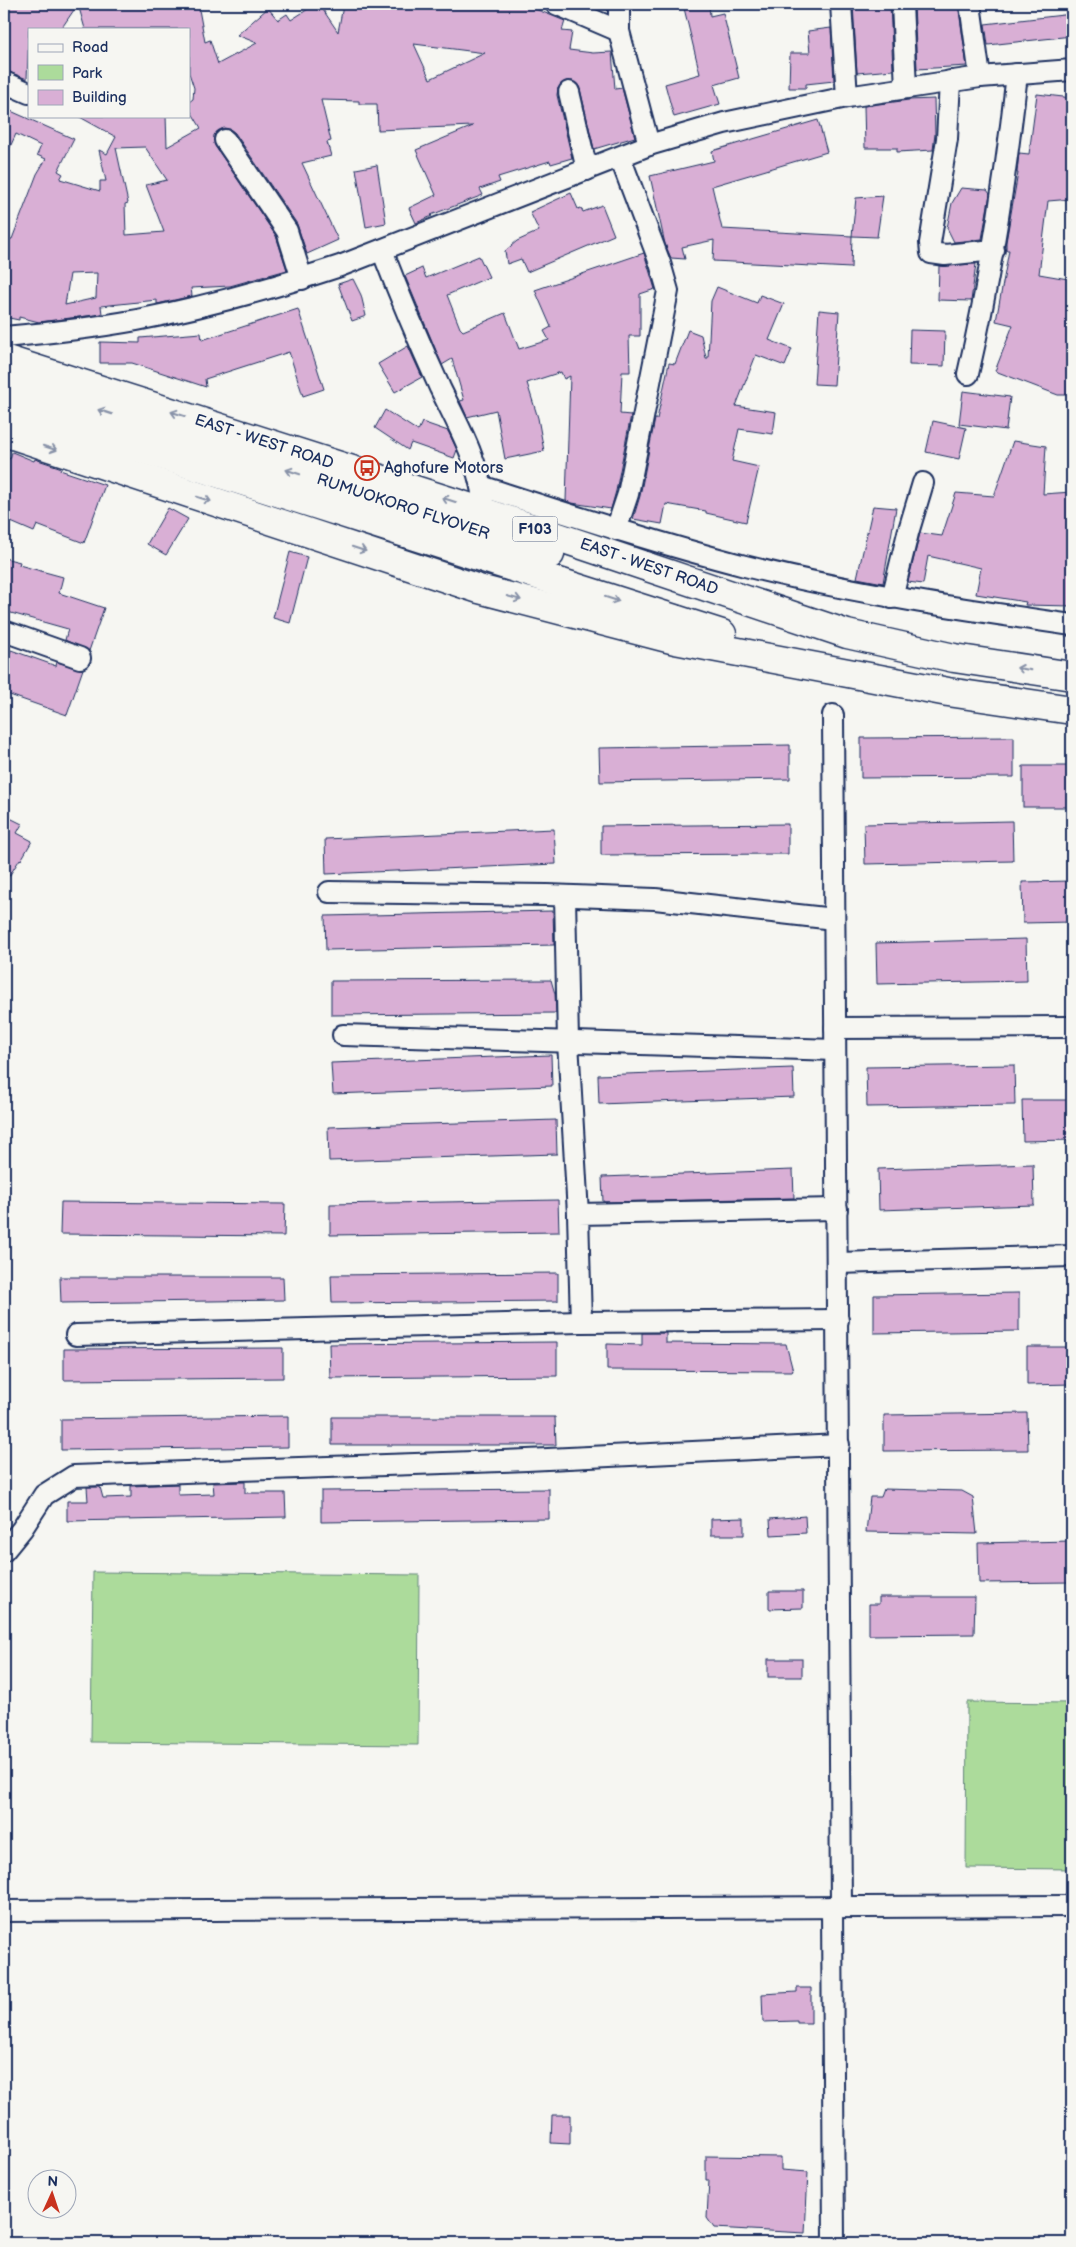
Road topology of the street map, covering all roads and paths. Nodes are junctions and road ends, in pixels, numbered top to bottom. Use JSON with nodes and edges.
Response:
{"nodes":[{"id":1,"x":556,"y":4,"type":"edge"},
{"id":2,"x":619,"y":4,"type":"edge"},
{"id":3,"x":841,"y":4,"type":"edge"},
{"id":4,"x":902,"y":4,"type":"edge"},
{"id":5,"x":970,"y":4,"type":"edge"},
{"id":6,"x":618,"y":31,"type":"junction"},
{"id":7,"x":1072,"y":70,"type":"edge"},
{"id":8,"x":1017,"y":74,"type":"junction"},
{"id":9,"x":980,"y":77,"type":"junction"},
{"id":10,"x":4,"y":82,"type":"edge"},
{"id":11,"x":950,"y":82,"type":"junction"},
{"id":12,"x":906,"y":88,"type":"junction"},
{"id":13,"x":569,"y":92,"type":"dead end"},
{"id":14,"x":28,"y":93,"type":"edge"},
{"id":15,"x":847,"y":97,"type":"junction"},
{"id":16,"x":225,"y":140,"type":"dead end"},
{"id":17,"x":649,"y":145,"type":"junction"},
{"id":18,"x":620,"y":157,"type":"junction"},
{"id":19,"x":587,"y":170,"type":"junction"},
{"id":20,"x":382,"y":250,"type":"junction"},
{"id":21,"x":994,"y":250,"type":"junction"},
{"id":22,"x":302,"y":279,"type":"junction"},
{"id":23,"x":4,"y":337,"type":"edge"},
{"id":24,"x":4,"y":360,"type":"edge"},
{"id":25,"x":968,"y":374,"type":"dead end"},
{"id":26,"x":4,"y":380,"type":"edge"},
{"id":27,"x":4,"y":405,"type":"edge"},
{"id":28,"x":4,"y":432,"type":"edge"},
{"id":29,"x":924,"y":484,"type":"dead end"},
{"id":30,"x":483,"y":499,"type":"junction"},
{"id":31,"x":616,"y":530,"type":"junction"},
{"id":32,"x":569,"y":572,"type":"junction"},
{"id":33,"x":892,"y":598,"type":"junction"},
{"id":34,"x":1072,"y":625,"type":"edge"},
{"id":35,"x":4,"y":631,"type":"edge"},
{"id":36,"x":847,"y":634,"type":"junction"},
{"id":37,"x":80,"y":658,"type":"dead end"},
{"id":38,"x":831,"y":670,"type":"junction"},
{"id":39,"x":1072,"y":676,"type":"edge"},
{"id":40,"x":1072,"y":710,"type":"edge"},
{"id":41,"x":833,"y":715,"type":"dead end"},
{"id":42,"x":329,"y":892,"type":"dead end"},
{"id":43,"x":565,"y":896,"type":"junction"},
{"id":44,"x":834,"y":919,"type":"junction"},
{"id":45,"x":1072,"y":1027,"type":"edge"},
{"id":46,"x":835,"y":1028,"type":"junction"},
{"id":47,"x":343,"y":1035,"type":"dead end"},
{"id":48,"x":568,"y":1042,"type":"junction"},
{"id":49,"x":835,"y":1050,"type":"junction"},
{"id":50,"x":837,"y":1209,"type":"junction"},
{"id":51,"x":578,"y":1214,"type":"junction"},
{"id":52,"x":1072,"y":1256,"type":"edge"},
{"id":53,"x":838,"y":1263,"type":"junction"},
{"id":54,"x":838,"y":1320,"type":"junction"},
{"id":55,"x":581,"y":1322,"type":"junction"},
{"id":56,"x":76,"y":1335,"type":"dead end"},
{"id":57,"x":839,"y":1445,"type":"junction"},
{"id":58,"x":4,"y":1551,"type":"edge"},
{"id":59,"x":1072,"y":1906,"type":"edge"},
{"id":60,"x":836,"y":1907,"type":"junction"},
{"id":61,"x":4,"y":1911,"type":"edge"},
{"id":62,"x":834,"y":2243,"type":"edge"}],
"edges":[{"from":1,"to":6,"type":"street"},
{"from":2,"to":6,"type":"street"},
{"from":3,"to":15,"type":"street"},
{"from":4,"to":12,"type":"street"},
{"from":5,"to":9,"type":"street"},
{"from":6,"to":17,"type":"street"},
{"from":7,"to":8,"type":"street"},
{"from":8,"to":9,"type":"street"},
{"from":8,"to":21,"type":"street"},
{"from":9,"to":11,"type":"street"},
{"from":10,"to":14,"type":"street"},
{"from":11,"to":12,"type":"street"},
{"from":11,"to":21,"type":"street"},
{"from":12,"to":15,"type":"street"},
{"from":13,"to":19,"type":"street"},
{"from":15,"to":17,"type":"street"},
{"from":16,"to":22,"type":"street"},
{"from":17,"to":18,"type":"street"},
{"from":18,"to":19,"type":"street"},
{"from":18,"to":31,"type":"street"},
{"from":19,"to":20,"type":"street"},
{"from":20,"to":22,"type":"street"},
{"from":20,"to":30,"type":"street"},
{"from":21,"to":25,"type":"street"},
{"from":22,"to":23,"type":"street"},
{"from":30,"to":24,"type":"main road","name":"EAST - WEST ROAD","number":"F103","one_way":true},
{"from":32,"to":26,"type":"main road","name":"RUMUOKORO FLYOVER","one_way":true},
{"from":27,"to":32,"type":"main road","name":"RUMUOKORO FLYOVER"},
{"from":28,"to":38,"type":"main road","one_way":true},
{"from":29,"to":33,"type":"street"},
{"from":30,"to":31,"type":"street"},
{"from":30,"to":36,"type":"main road","name":"EAST - WEST ROAD","number":"F103"},
{"from":31,"to":33,"type":"street"},
{"from":32,"to":36,"type":"main road"},
{"from":32,"to":38,"type":"main road","one_way":true},
{"from":33,"to":34,"type":"street"},
{"from":35,"to":37,"type":"street"},
{"from":39,"to":36,"type":"main road","name":"EAST - WEST ROAD","number":"F103","one_way":true},
{"from":38,"to":40,"type":"main road"},
{"from":41,"to":44,"type":"street"},
{"from":42,"to":43,"type":"street"},
{"from":43,"to":44,"type":"street"},
{"from":43,"to":48,"type":"street"},
{"from":44,"to":46,"type":"street"},
{"from":45,"to":46,"type":"street"},
{"from":46,"to":49,"type":"street"},
{"from":47,"to":48,"type":"street"},
{"from":48,"to":49,"type":"street"},
{"from":48,"to":51,"type":"street"},
{"from":49,"to":50,"type":"street"},
{"from":50,"to":51,"type":"street"},
{"from":50,"to":53,"type":"street"},
{"from":51,"to":55,"type":"street"},
{"from":52,"to":53,"type":"street"},
{"from":53,"to":54,"type":"street"},
{"from":54,"to":55,"type":"street"},
{"from":54,"to":57,"type":"street"},
{"from":55,"to":56,"type":"street"},
{"from":57,"to":58,"type":"street"},
{"from":57,"to":60,"type":"street"},
{"from":59,"to":60,"type":"street"},
{"from":60,"to":61,"type":"street"},
{"from":60,"to":62,"type":"street"}]}
